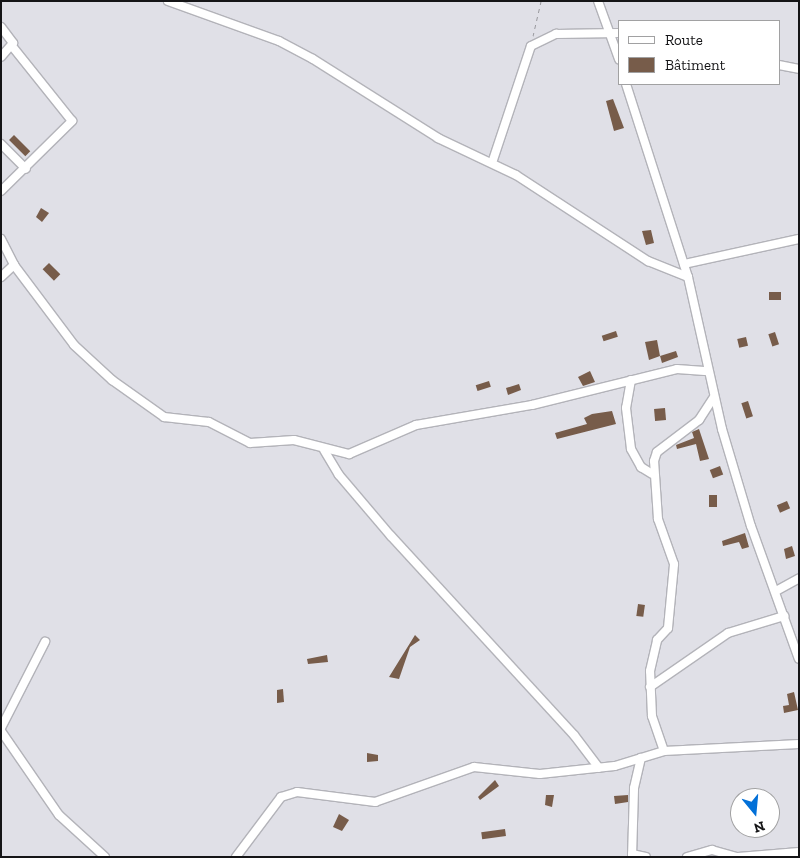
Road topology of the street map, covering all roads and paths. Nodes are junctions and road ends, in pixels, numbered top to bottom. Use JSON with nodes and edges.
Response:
{"nodes":[{"id":1,"x":168,"y":1,"type":"edge"},
{"id":2,"x":541,"y":1,"type":"edge"},
{"id":3,"x":598,"y":1,"type":"edge"},
{"id":4,"x":1,"y":28,"type":"edge"},
{"id":5,"x":608,"y":30,"type":"junction"},
{"id":6,"x":618,"y":33,"type":"edge"},
{"id":7,"x":12,"y":46,"type":"junction"},
{"id":8,"x":531,"y":46,"type":"junction"},
{"id":9,"x":618,"y":56,"type":"edge"},
{"id":10,"x":1,"y":57,"type":"edge"},
{"id":11,"x":780,"y":65,"type":"edge"},
{"id":12,"x":799,"y":69,"type":"edge"},
{"id":13,"x":626,"y":85,"type":"edge"},
{"id":14,"x":1,"y":144,"type":"edge"},
{"id":15,"x":492,"y":163,"type":"junction"},
{"id":16,"x":26,"y":169,"type":"junction"},
{"id":17,"x":1,"y":191,"type":"edge"},
{"id":18,"x":1,"y":239,"type":"edge"},
{"id":19,"x":799,"y":239,"type":"edge"},
{"id":20,"x":684,"y":264,"type":"junction"},
{"id":21,"x":14,"y":265,"type":"junction"},
{"id":22,"x":688,"y":277,"type":"junction"},
{"id":23,"x":1,"y":278,"type":"edge"},
{"id":24,"x":708,"y":371,"type":"junction"},
{"id":25,"x":631,"y":380,"type":"junction"},
{"id":26,"x":714,"y":397,"type":"junction"},
{"id":27,"x":324,"y":450,"type":"junction"},
{"id":28,"x":652,"y":474,"type":"junction"},
{"id":29,"x":799,"y":578,"type":"edge"},
{"id":30,"x":776,"y":591,"type":"junction"},
{"id":31,"x":784,"y":616,"type":"junction"},
{"id":32,"x":45,"y":642,"type":"dead end"},
{"id":33,"x":799,"y":659,"type":"edge"},
{"id":34,"x":650,"y":686,"type":"junction"},
{"id":35,"x":1,"y":730,"type":"edge"},
{"id":36,"x":799,"y":744,"type":"edge"},
{"id":37,"x":664,"y":751,"type":"junction"},
{"id":38,"x":641,"y":758,"type":"junction"},
{"id":39,"x":599,"y":768,"type":"junction"},
{"id":40,"x":799,"y":852,"type":"edge"},
{"id":41,"x":632,"y":856,"type":"edge"},
{"id":42,"x":104,"y":857,"type":"edge"},
{"id":43,"x":236,"y":857,"type":"edge"},
{"id":44,"x":646,"y":857,"type":"edge"},
{"id":45,"x":687,"y":857,"type":"edge"},
{"id":46,"x":737,"y":857,"type":"edge"}],
"edges":[{"from":1,"to":15,"type":"street"},
{"from":2,"to":8,"type":"path"},
{"from":3,"to":5,"type":"street"},
{"from":4,"to":7,"type":"street"},
{"from":5,"to":6,"type":"street"},
{"from":5,"to":8,"type":"street"},
{"from":5,"to":9,"type":"street"},
{"from":7,"to":10,"type":"street"},
{"from":7,"to":16,"type":"street"},
{"from":8,"to":15,"type":"street"},
{"from":11,"to":12,"type":"street"},
{"from":13,"to":20,"type":"street"},
{"from":14,"to":16,"type":"street"},
{"from":15,"to":22,"type":"street"},
{"from":16,"to":17,"type":"street"},
{"from":18,"to":21,"type":"street"},
{"from":19,"to":20,"type":"street"},
{"from":20,"to":22,"type":"street"},
{"from":21,"to":23,"type":"street"},
{"from":21,"to":27,"type":"street"},
{"from":22,"to":24,"type":"street"},
{"from":24,"to":25,"type":"street"},
{"from":24,"to":26,"type":"street"},
{"from":25,"to":27,"type":"street"},
{"from":25,"to":28,"type":"street"},
{"from":26,"to":28,"type":"street"},
{"from":26,"to":30,"type":"street"},
{"from":27,"to":39,"type":"street"},
{"from":28,"to":34,"type":"street"},
{"from":29,"to":30,"type":"street"},
{"from":30,"to":31,"type":"street"},
{"from":31,"to":33,"type":"street"},
{"from":31,"to":34,"type":"street"},
{"from":32,"to":35,"type":"street"},
{"from":34,"to":37,"type":"street"},
{"from":35,"to":42,"type":"street"},
{"from":36,"to":37,"type":"street"},
{"from":37,"to":38,"type":"street"},
{"from":38,"to":39,"type":"street"},
{"from":38,"to":41,"type":"street"},
{"from":39,"to":43,"type":"street"},
{"from":40,"to":46,"type":"street"},
{"from":41,"to":44,"type":"street"},
{"from":45,"to":46,"type":"street"}]}
